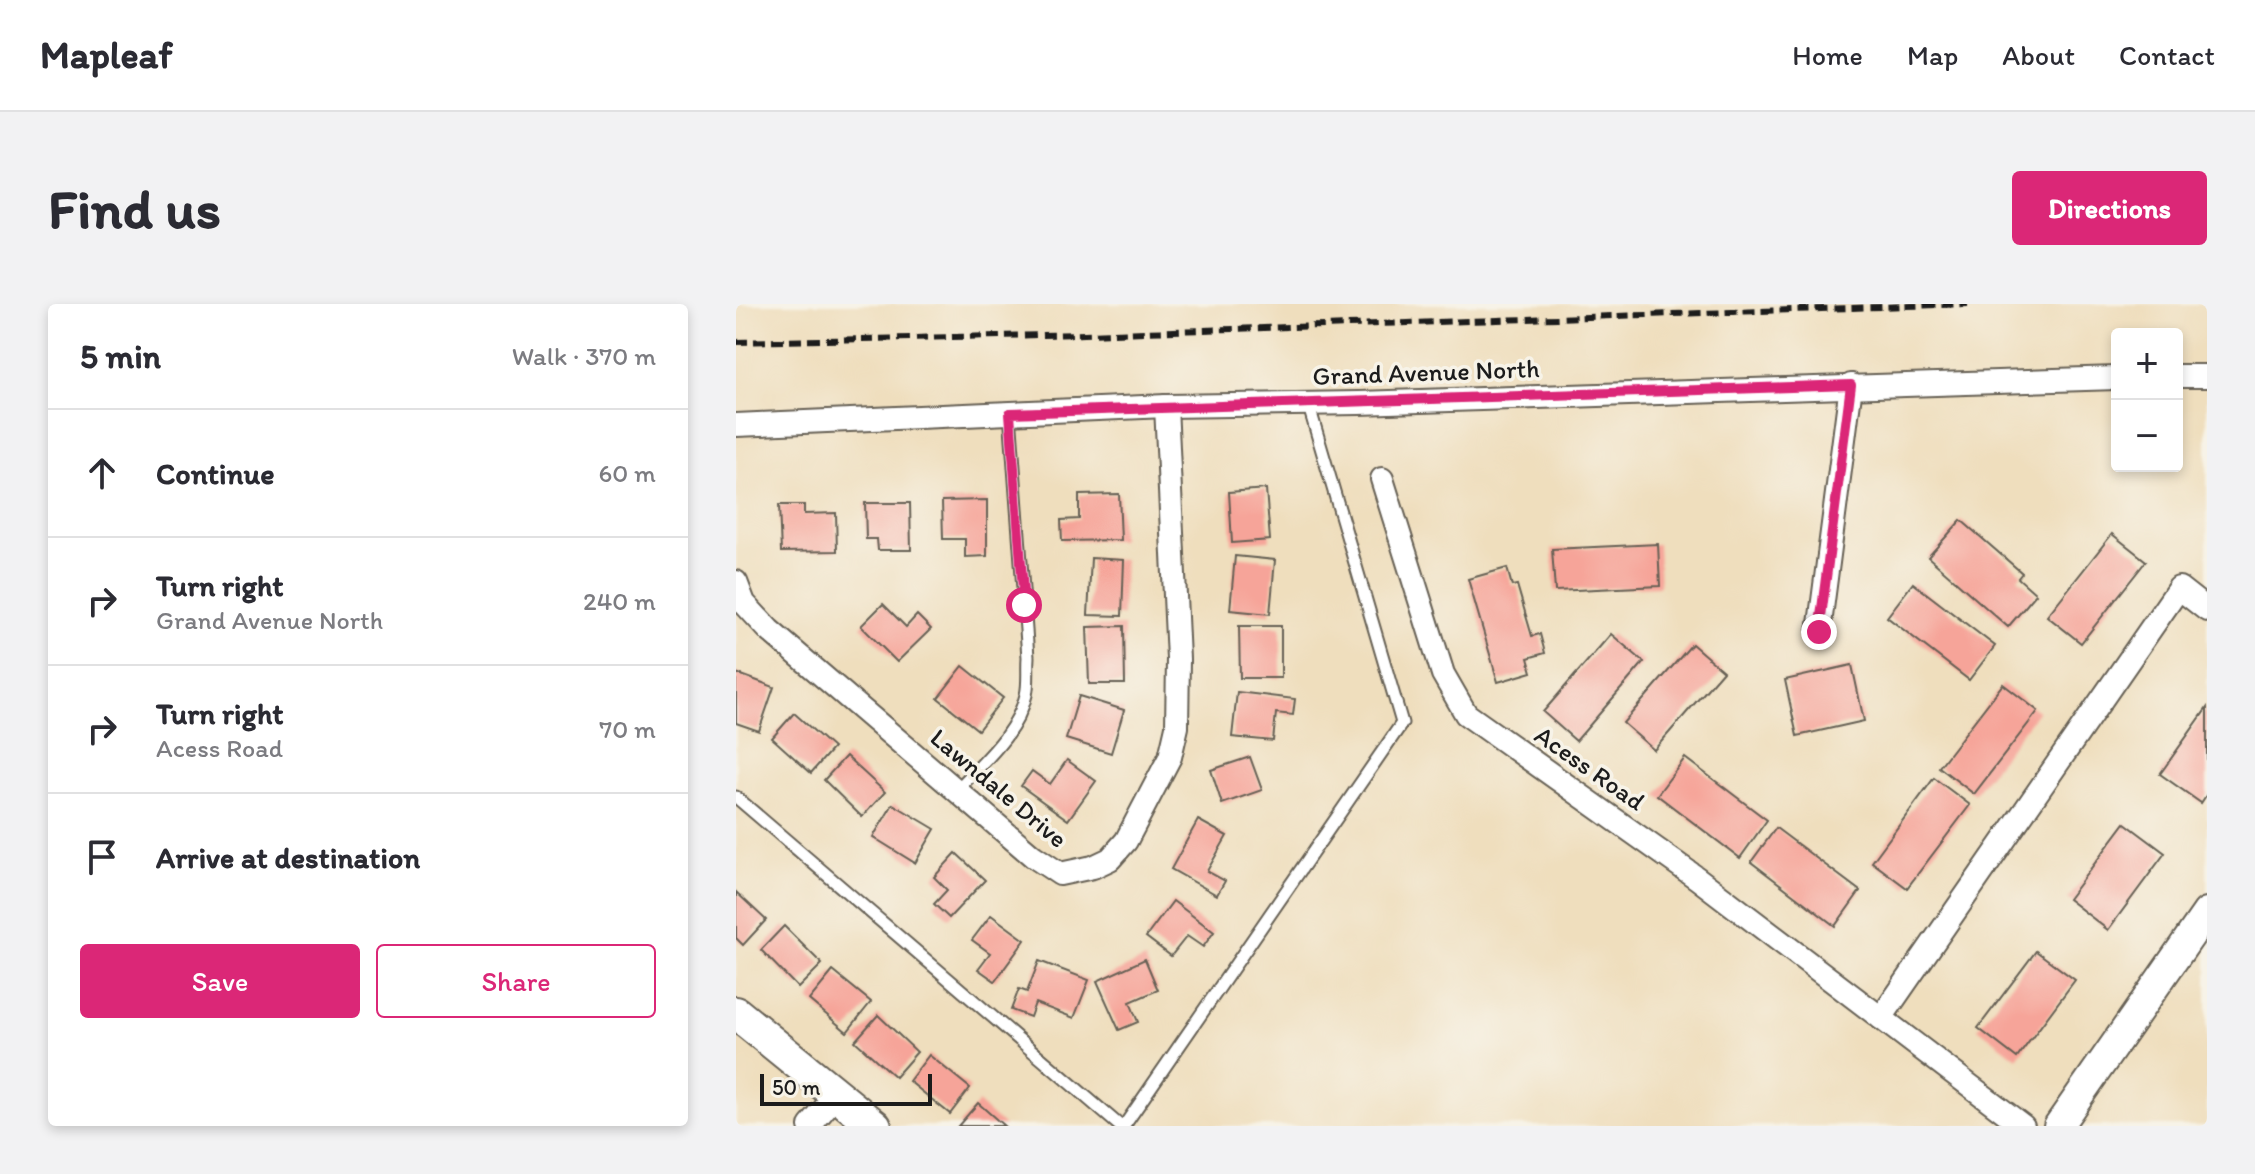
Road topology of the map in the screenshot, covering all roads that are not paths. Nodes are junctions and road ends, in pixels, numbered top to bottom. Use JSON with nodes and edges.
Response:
{"nodes":[{"id":1,"x":2183,"y":376,"type":"edge"},
{"id":2,"x":2207,"y":376,"type":"edge"},
{"id":3,"x":2111,"y":378,"type":"edge"},
{"id":4,"x":1851,"y":385,"type":"junction"},
{"id":5,"x":1308,"y":403,"type":"junction"},
{"id":6,"x":1166,"y":406,"type":"junction"},
{"id":7,"x":1010,"y":413,"type":"junction"},
{"id":8,"x":736,"y":425,"type":"edge"},
{"id":9,"x":1382,"y":479,"type":"dead end"},
{"id":10,"x":736,"y":582,"type":"edge"},
{"id":11,"x":2207,"y":610,"type":"edge"},
{"id":12,"x":1819,"y":632,"type":"dead end"},
{"id":13,"x":957,"y":790,"type":"junction"},
{"id":14,"x":736,"y":797,"type":"edge"},
{"id":15,"x":2207,"y":912,"type":"edge"},
{"id":16,"x":736,"y":1013,"type":"edge"},
{"id":17,"x":1881,"y":1018,"type":"junction"},
{"id":18,"x":836,"y":1095,"type":"junction"},
{"id":19,"x":810,"y":1126,"type":"edge"},
{"id":20,"x":875,"y":1126,"type":"edge"},
{"id":21,"x":1122,"y":1126,"type":"edge"},
{"id":22,"x":2023,"y":1126,"type":"edge"},
{"id":23,"x":2058,"y":1126,"type":"edge"}],
"edges":[{"from":1,"to":2,"type":"street"},
{"from":3,"to":4,"type":"street","name":"Grand Avenue North"},
{"from":4,"to":5,"type":"street","name":"Grand Avenue North"},
{"from":4,"to":12,"type":"street"},
{"from":5,"to":6,"type":"street","name":"Grand Avenue North"},
{"from":5,"to":21,"type":"lane"},
{"from":6,"to":7,"type":"street","name":"Grand Avenue North"},
{"from":6,"to":13,"type":"street","name":"Lawndale Drive"},
{"from":7,"to":8,"type":"street","name":"Grand Avenue North"},
{"from":7,"to":13,"type":"lane"},
{"from":9,"to":17,"type":"street","name":"Acess Road"},
{"from":10,"to":13,"type":"street","name":"Lawndale Drive"},
{"from":11,"to":17,"type":"street"},
{"from":14,"to":21,"type":"lane"},
{"from":15,"to":23,"type":"street"},
{"from":16,"to":18,"type":"main road"},
{"from":17,"to":22,"type":"street","name":"Acess Road"},
{"from":18,"to":19,"type":"street"},
{"from":18,"to":20,"type":"main road"}]}
